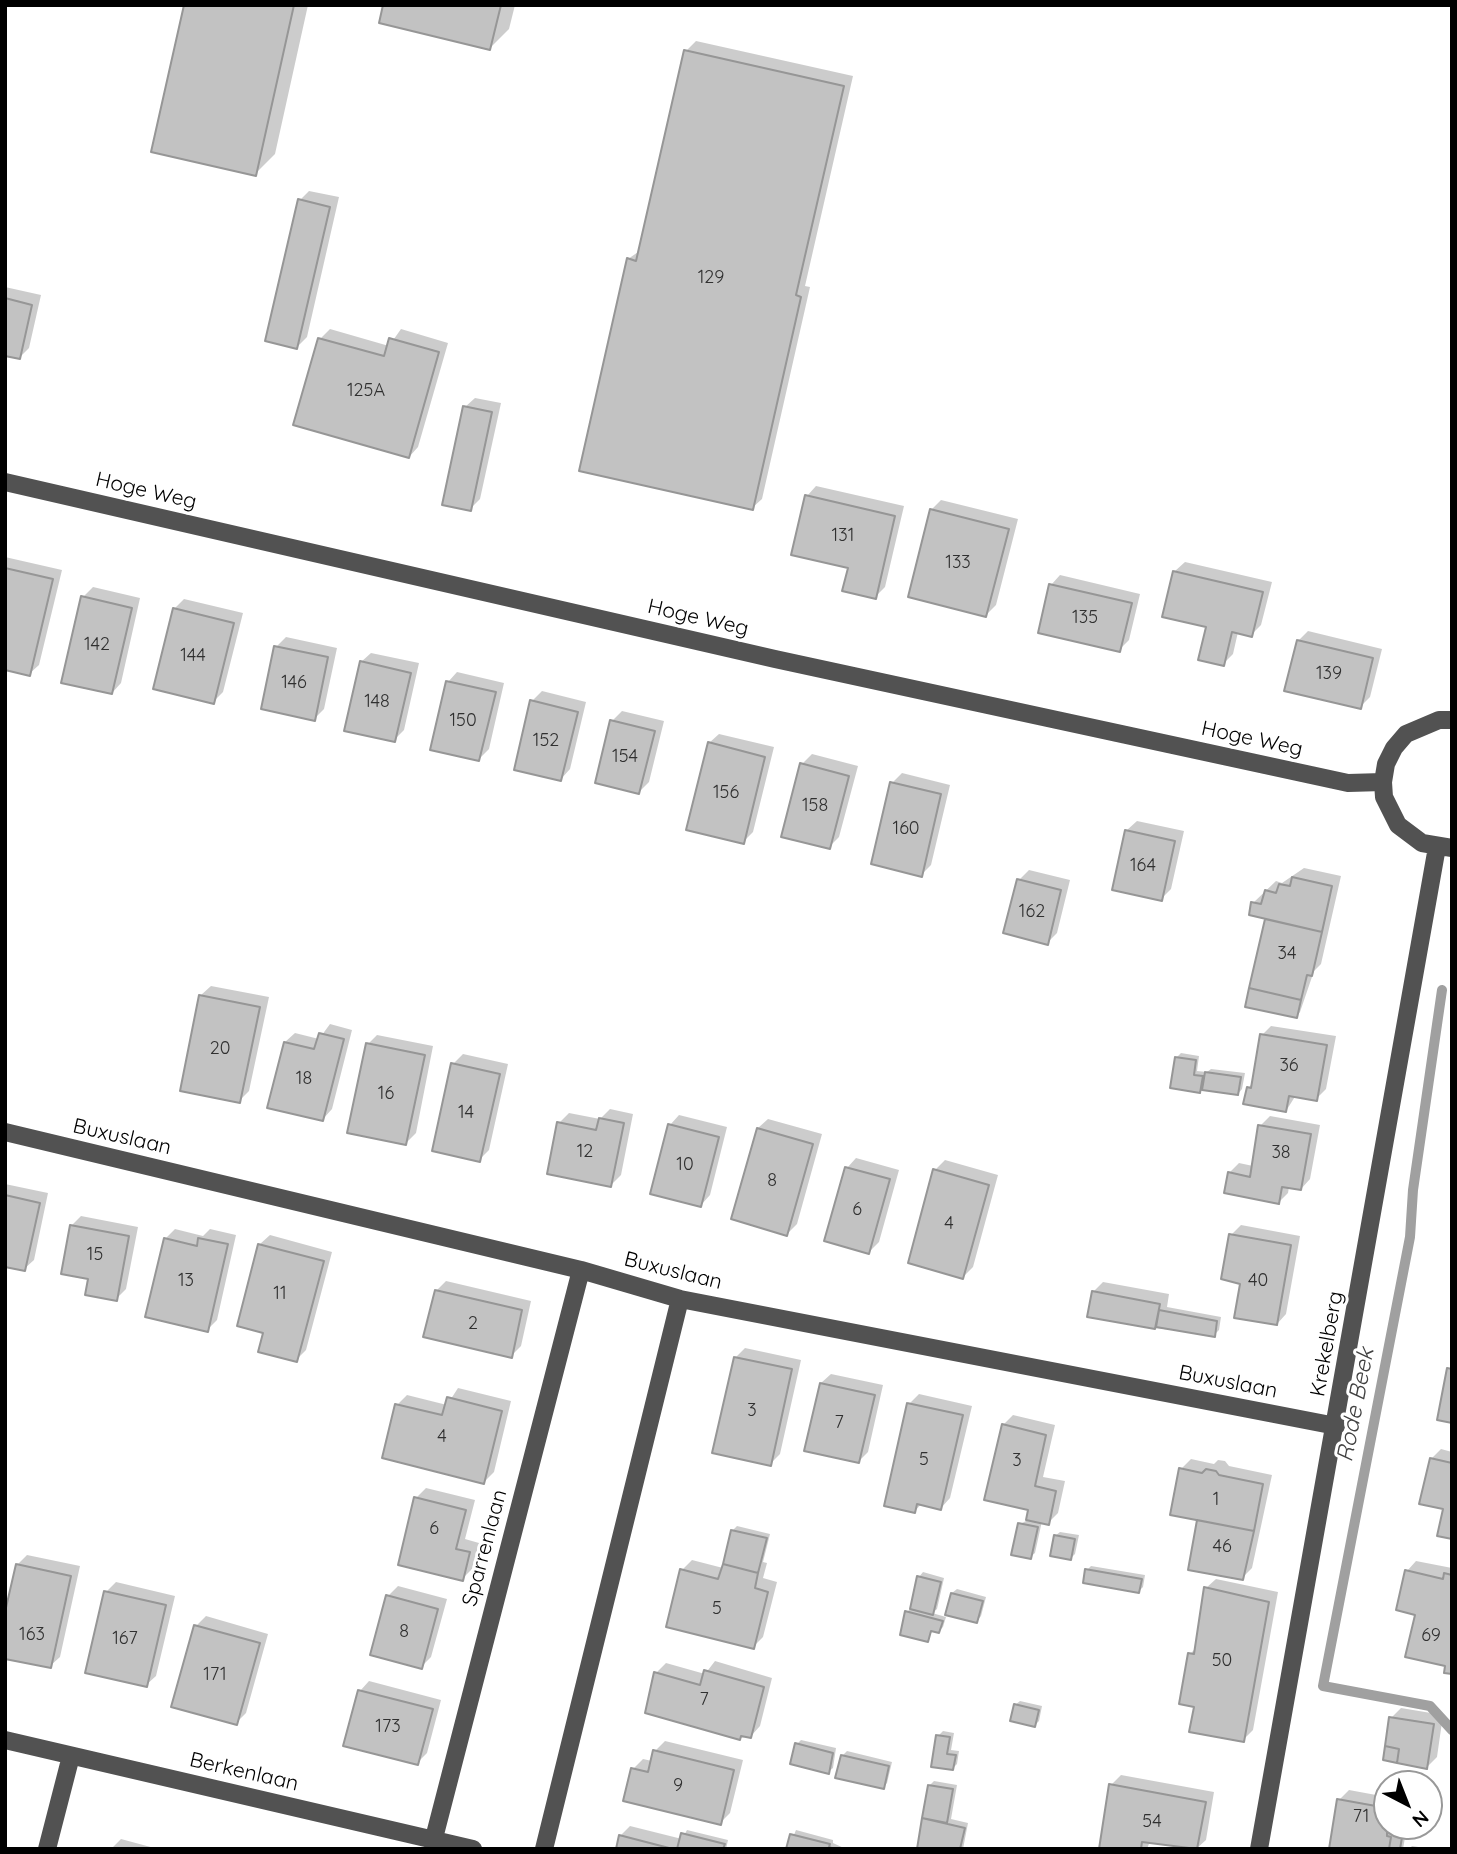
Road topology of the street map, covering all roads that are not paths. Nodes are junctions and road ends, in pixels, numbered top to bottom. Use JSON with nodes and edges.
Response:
{"nodes":[{"id":1,"x":5,"y":482,"type":"edge"},
{"id":2,"x":1452,"y":720,"type":"edge"},
{"id":3,"x":1383,"y":782,"type":"junction"},
{"id":4,"x":1444,"y":848,"type":"edge"},
{"id":5,"x":5,"y":1132,"type":"edge"},
{"id":6,"x":581,"y":1270,"type":"junction"},
{"id":7,"x":680,"y":1299,"type":"junction"},
{"id":8,"x":1336,"y":1426,"type":"junction"},
{"id":9,"x":5,"y":1740,"type":"edge"},
{"id":10,"x":71,"y":1756,"type":"junction"},
{"id":11,"x":434,"y":1839,"type":"junction"},
{"id":12,"x":47,"y":1849,"type":"edge"},
{"id":13,"x":473,"y":1849,"type":"edge"},
{"id":14,"x":544,"y":1849,"type":"edge"},
{"id":15,"x":1259,"y":1849,"type":"edge"}],
"edges":[{"from":1,"to":3,"type":"street","name":"Hoge Weg"},
{"from":2,"to":3,"type":"street"},
{"from":3,"to":4,"type":"street"},
{"from":4,"to":8,"type":"street","name":"Krekelberg"},
{"from":5,"to":6,"type":"street","name":"Buxuslaan"},
{"from":6,"to":7,"type":"street","name":"Buxuslaan"},
{"from":6,"to":11,"type":"street","name":"Sparrenlaan"},
{"from":7,"to":8,"type":"street","name":"Buxuslaan"},
{"from":7,"to":14,"type":"street"},
{"from":8,"to":15,"type":"street","name":"Krekelberg"},
{"from":9,"to":10,"type":"street","name":"Berkenlaan"},
{"from":10,"to":11,"type":"street","name":"Berkenlaan"},
{"from":10,"to":12,"type":"street"},
{"from":11,"to":13,"type":"street","name":"Berkenlaan"}]}
